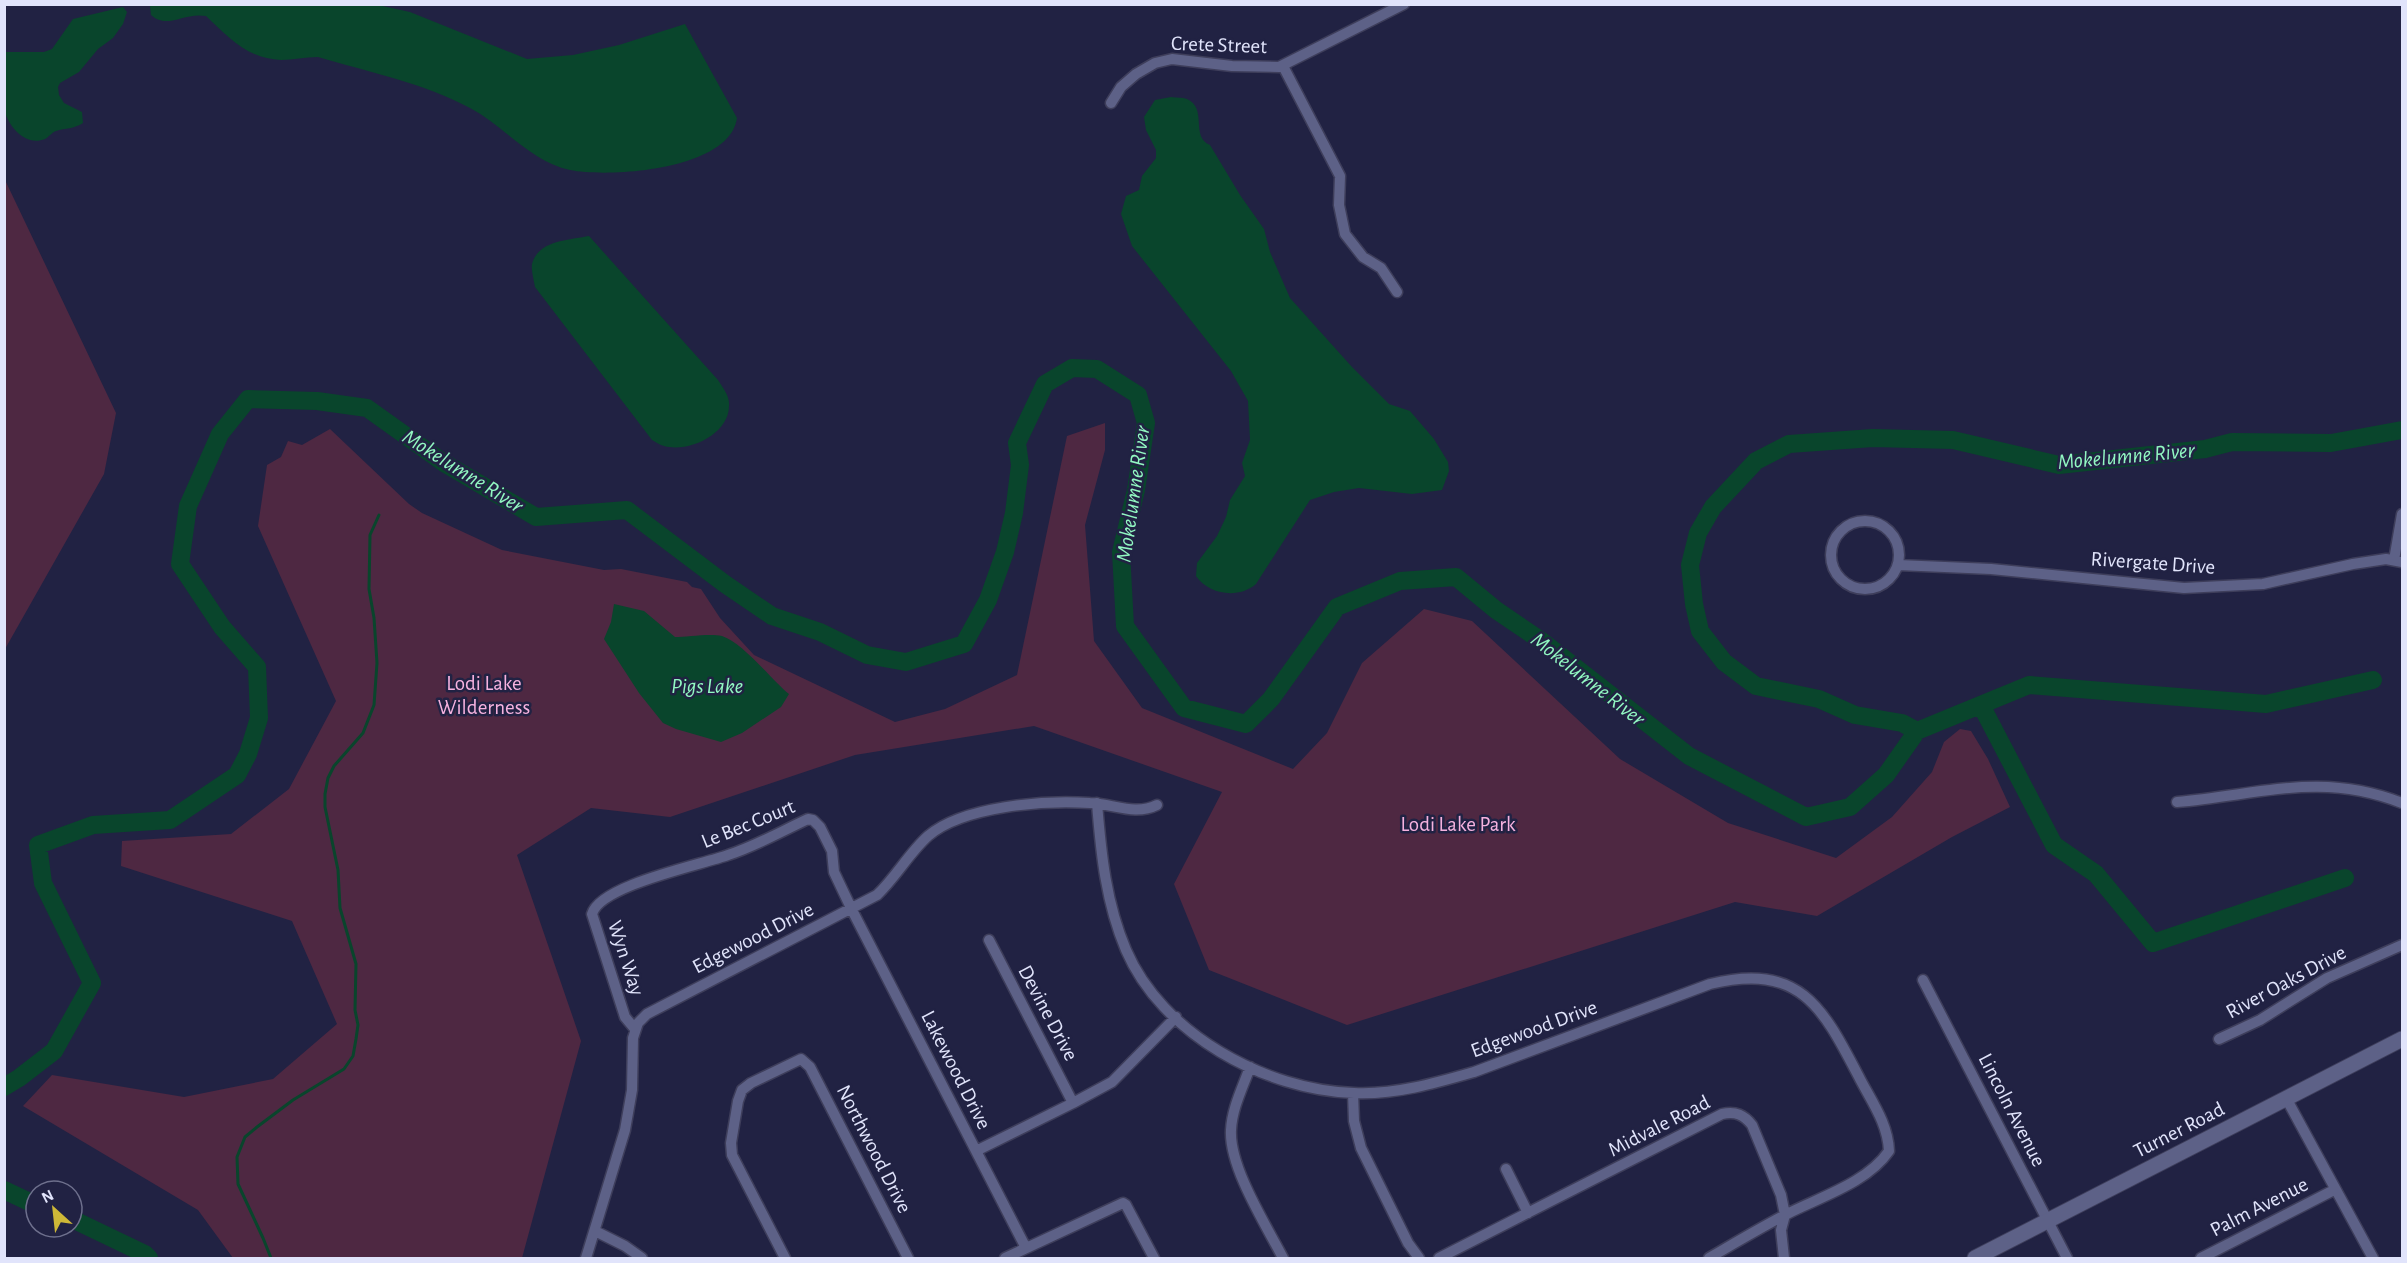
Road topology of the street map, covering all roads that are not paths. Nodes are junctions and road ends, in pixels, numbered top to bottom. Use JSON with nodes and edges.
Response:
{"nodes":[{"id":1,"x":1404,"y":4,"type":"edge"},
{"id":2,"x":1283,"y":66,"type":"junction"},
{"id":3,"x":1111,"y":103,"type":"dead end"},
{"id":4,"x":1397,"y":292,"type":"dead end"},
{"id":5,"x":2403,"y":514,"type":"edge"},
{"id":6,"x":2398,"y":561,"type":"edge"},
{"id":7,"x":1898,"y":566,"type":"junction"},
{"id":8,"x":2177,"y":802,"type":"dead end"},
{"id":9,"x":1097,"y":803,"type":"junction"},
{"id":10,"x":2403,"y":803,"type":"edge"},
{"id":11,"x":1157,"y":806,"type":"dead end"},
{"id":12,"x":604,"y":900,"type":"joint"},
{"id":13,"x":852,"y":910,"type":"junction"},
{"id":14,"x":989,"y":940,"type":"dead end"},
{"id":15,"x":2403,"y":945,"type":"edge"},
{"id":16,"x":1923,"y":980,"type":"dead end"},
{"id":17,"x":1176,"y":1017,"type":"junction"},
{"id":18,"x":635,"y":1029,"type":"junction"},
{"id":19,"x":2219,"y":1039,"type":"dead end"},
{"id":20,"x":2403,"y":1039,"type":"edge"},
{"id":21,"x":1250,"y":1067,"type":"junction"},
{"id":22,"x":1353,"y":1093,"type":"junction"},
{"id":23,"x":2286,"y":1098,"type":"junction"},
{"id":24,"x":1073,"y":1103,"type":"junction"},
{"id":25,"x":976,"y":1151,"type":"junction"},
{"id":26,"x":1506,"y":1169,"type":"dead end"},
{"id":27,"x":2334,"y":1190,"type":"junction"},
{"id":28,"x":1528,"y":1213,"type":"junction"},
{"id":29,"x":1785,"y":1215,"type":"junction"},
{"id":30,"x":2047,"y":1221,"type":"junction"},
{"id":31,"x":595,"y":1231,"type":"junction"},
{"id":32,"x":1026,"y":1248,"type":"junction"},
{"id":33,"x":586,"y":1258,"type":"edge"},
{"id":34,"x":642,"y":1258,"type":"edge"},
{"id":35,"x":785,"y":1258,"type":"edge"},
{"id":36,"x":908,"y":1258,"type":"edge"},
{"id":37,"x":1005,"y":1258,"type":"edge"},
{"id":38,"x":1154,"y":1258,"type":"edge"},
{"id":39,"x":1283,"y":1258,"type":"edge"},
{"id":40,"x":1419,"y":1258,"type":"edge"},
{"id":41,"x":1439,"y":1258,"type":"edge"},
{"id":42,"x":1709,"y":1258,"type":"edge"},
{"id":43,"x":1784,"y":1258,"type":"edge"},
{"id":44,"x":1975,"y":1258,"type":"edge"},
{"id":45,"x":2067,"y":1258,"type":"edge"},
{"id":46,"x":2201,"y":1258,"type":"edge"},
{"id":47,"x":2373,"y":1258,"type":"edge"}],
"edges":[{"from":1,"to":2,"type":"street","name":"Crete Street"},
{"from":2,"to":3,"type":"street","name":"Crete Street"},
{"from":2,"to":4,"type":"street"},
{"from":5,"to":6,"type":"street"},
{"from":6,"to":7,"type":"street","name":"Rivergate Drive"},
{"from":7,"to":7,"type":"street"},
{"from":8,"to":10,"type":"street"},
{"from":9,"to":11,"type":"street","name":"Edgewood Drive"},
{"from":9,"to":13,"type":"street","name":"Edgewood Drive"},
{"from":9,"to":17,"type":"street","name":"Edgewood Drive"},
{"from":12,"to":13,"type":"street","name":"Le Bec Court"},
{"from":12,"to":18,"type":"street","name":"Wyn Way"},
{"from":13,"to":18,"type":"street","name":"Edgewood Drive"},
{"from":13,"to":25,"type":"street","name":"Lakewood Drive"},
{"from":14,"to":24,"type":"street","name":"Devine Drive"},
{"from":15,"to":19,"type":"street","name":"River Oaks Drive"},
{"from":16,"to":30,"type":"street","name":"Lincoln Avenue"},
{"from":17,"to":21,"type":"street","name":"Edgewood Drive"},
{"from":17,"to":24,"type":"street"},
{"from":18,"to":31,"type":"street"},
{"from":20,"to":23,"type":"main road","name":"Turner Road"},
{"from":21,"to":22,"type":"street","name":"Edgewood Drive"},
{"from":21,"to":39,"type":"street"},
{"from":22,"to":29,"type":"street","name":"Edgewood Drive"},
{"from":22,"to":40,"type":"street"},
{"from":23,"to":27,"type":"street"},
{"from":23,"to":30,"type":"main road","name":"Turner Road"},
{"from":24,"to":25,"type":"street"},
{"from":25,"to":32,"type":"street","name":"Lakewood Drive"},
{"from":26,"to":28,"type":"street"},
{"from":27,"to":46,"type":"street","name":"Palm Avenue"},
{"from":27,"to":47,"type":"street"},
{"from":28,"to":29,"type":"street","name":"Midvale Road"},
{"from":28,"to":41,"type":"street","name":"Midvale Road"},
{"from":29,"to":42,"type":"street","name":"Edgewood Drive"},
{"from":29,"to":43,"type":"street"},
{"from":30,"to":44,"type":"main road","name":"Turner Road"},
{"from":30,"to":45,"type":"street","name":"Lincoln Avenue"},
{"from":31,"to":33,"type":"street"},
{"from":31,"to":34,"type":"street"},
{"from":32,"to":37,"type":"street"},
{"from":32,"to":38,"type":"street"},
{"from":35,"to":36,"type":"street","name":"Northwood Drive"}]}
